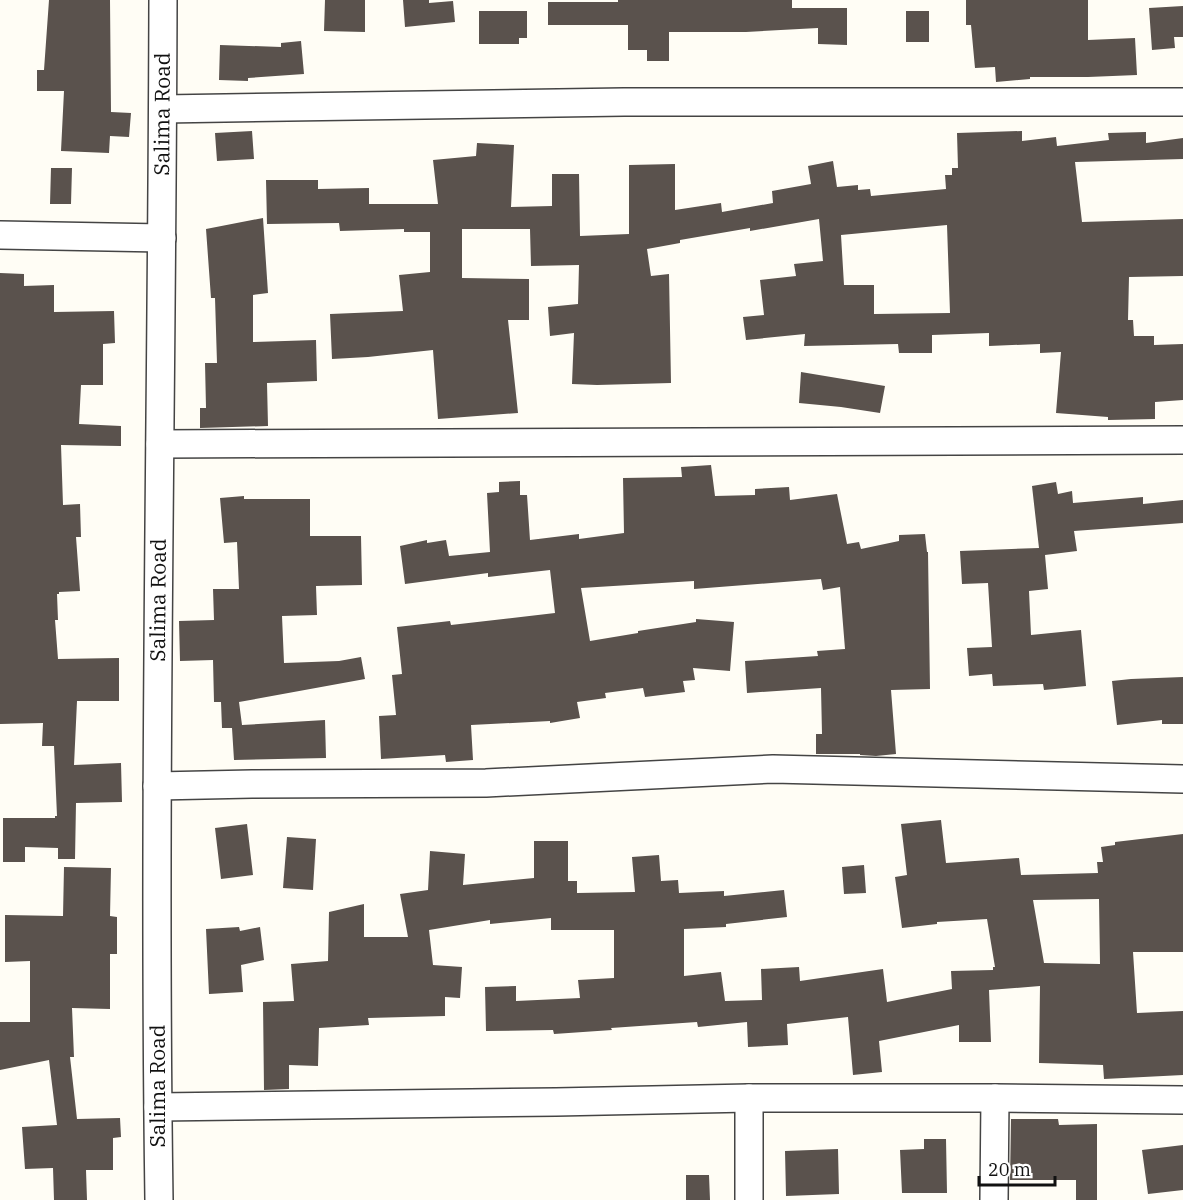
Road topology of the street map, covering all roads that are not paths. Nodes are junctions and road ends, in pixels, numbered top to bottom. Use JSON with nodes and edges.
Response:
{"nodes":[{"id":1,"x":163,"y":0,"type":"edge"},
{"id":2,"x":1183,"y":102,"type":"edge"},
{"id":3,"x":162,"y":109,"type":"junction"},
{"id":4,"x":0,"y":235,"type":"edge"},
{"id":5,"x":162,"y":238,"type":"junction"},
{"id":6,"x":1183,"y":440,"type":"edge"},
{"id":7,"x":160,"y":444,"type":"junction"},
{"id":8,"x":1183,"y":779,"type":"edge"},
{"id":9,"x":157,"y":786,"type":"junction"},
{"id":10,"x":748,"y":1098,"type":"junction"},
{"id":11,"x":995,"y":1098,"type":"junction"},
{"id":12,"x":1183,"y":1100,"type":"edge"},
{"id":13,"x":158,"y":1107,"type":"junction"},
{"id":14,"x":159,"y":1200,"type":"edge"},
{"id":15,"x":749,"y":1200,"type":"edge"},
{"id":16,"x":994,"y":1200,"type":"edge"}],
"edges":[{"from":1,"to":3,"type":"street","name":"Salima Road"},
{"from":2,"to":3,"type":"street"},
{"from":3,"to":5,"type":"street","name":"Salima Road"},
{"from":4,"to":5,"type":"street"},
{"from":5,"to":7,"type":"street","name":"Salima Road"},
{"from":6,"to":7,"type":"street"},
{"from":7,"to":9,"type":"street","name":"Salima Road"},
{"from":8,"to":9,"type":"street"},
{"from":9,"to":13,"type":"street","name":"Salima Road"},
{"from":10,"to":11,"type":"street"},
{"from":10,"to":13,"type":"street"},
{"from":10,"to":15,"type":"street"},
{"from":11,"to":12,"type":"street"},
{"from":11,"to":16,"type":"street"},
{"from":13,"to":14,"type":"street","name":"Salima Road"}]}
